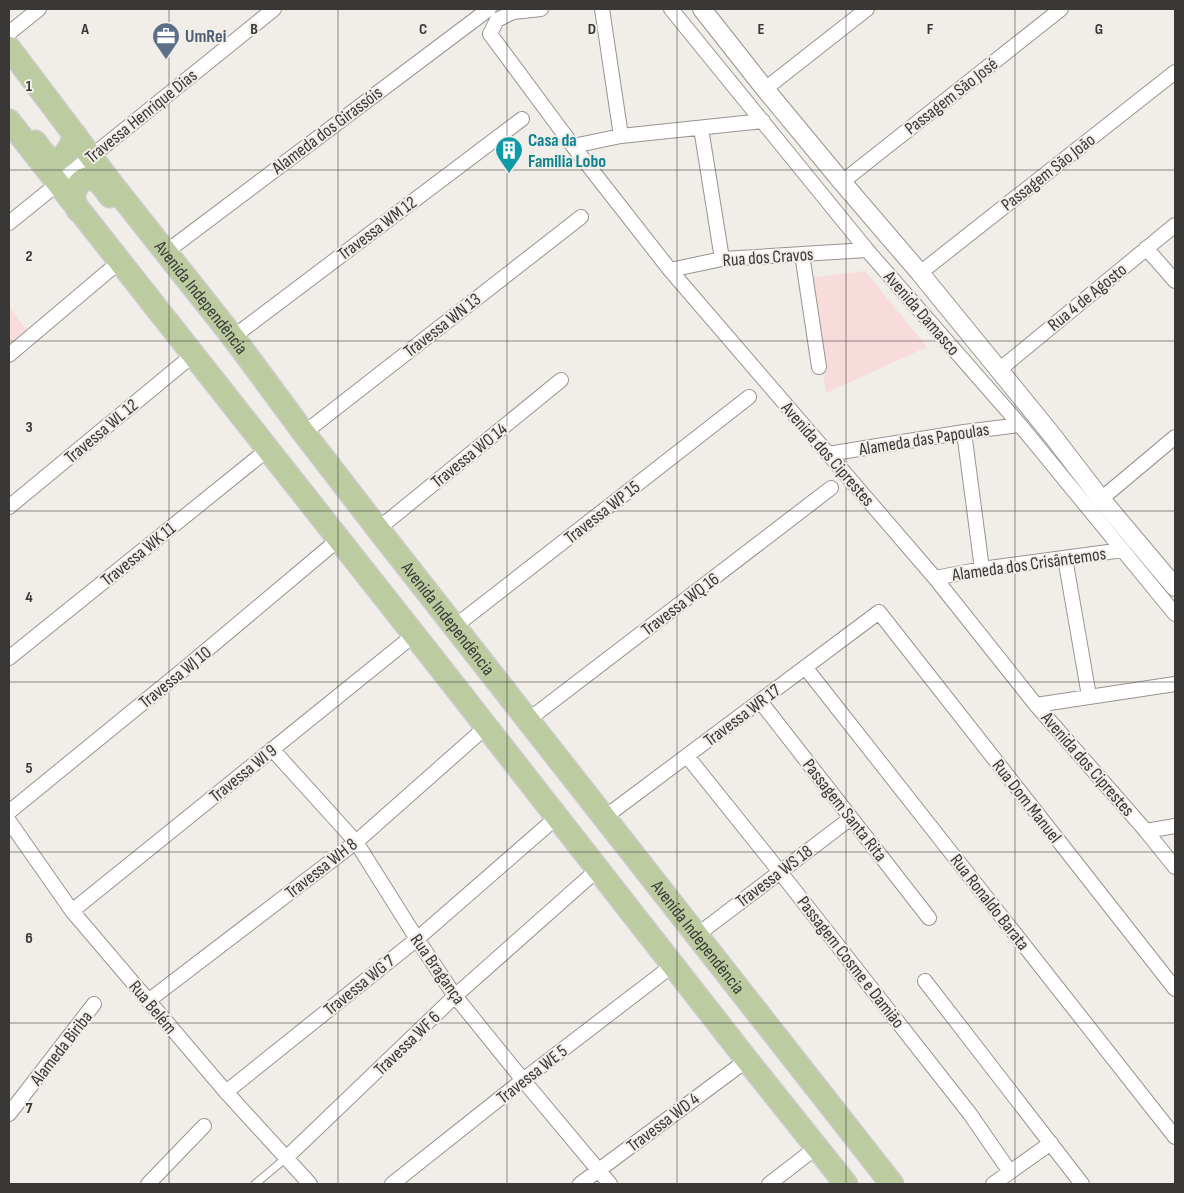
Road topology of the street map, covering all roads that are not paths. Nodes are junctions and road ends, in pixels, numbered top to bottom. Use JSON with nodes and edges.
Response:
{"nodes":[{"id":1,"x":39,"y":9,"type":"edge"},
{"id":2,"x":274,"y":9,"type":"edge"},
{"id":3,"x":489,"y":9,"type":"edge"},
{"id":4,"x":541,"y":9,"type":"edge"},
{"id":5,"x":602,"y":9,"type":"edge"},
{"id":6,"x":671,"y":9,"type":"edge"},
{"id":7,"x":702,"y":9,"type":"edge"},
{"id":8,"x":867,"y":9,"type":"edge"},
{"id":9,"x":1061,"y":9,"type":"edge"},
{"id":10,"x":9,"y":32,"type":"edge"},
{"id":11,"x":9,"y":48,"type":"edge"},
{"id":12,"x":1175,"y":72,"type":"edge"},
{"id":13,"x":765,"y":90,"type":"junction"},
{"id":14,"x":9,"y":108,"type":"edge"},
{"id":15,"x":522,"y":119,"type":"dead end"},
{"id":16,"x":9,"y":121,"type":"edge"},
{"id":17,"x":763,"y":121,"type":"junction"},
{"id":18,"x":701,"y":128,"type":"junction"},
{"id":19,"x":75,"y":135,"type":"junction"},
{"id":20,"x":621,"y":136,"type":"junction"},
{"id":21,"x":573,"y":146,"type":"junction"},
{"id":22,"x":91,"y":156,"type":"junction"},
{"id":23,"x":842,"y":182,"type":"junction"},
{"id":24,"x":58,"y":183,"type":"junction"},
{"id":25,"x":78,"y":210,"type":"junction"},
{"id":26,"x":581,"y":217,"type":"dead end"},
{"id":27,"x":9,"y":223,"type":"edge"},
{"id":28,"x":1175,"y":225,"type":"edge"},
{"id":29,"x":152,"y":234,"type":"junction"},
{"id":30,"x":1146,"y":248,"type":"junction"},
{"id":31,"x":867,"y":250,"type":"junction"},
{"id":32,"x":166,"y":252,"type":"junction"},
{"id":33,"x":802,"y":254,"type":"junction"},
{"id":34,"x":722,"y":260,"type":"junction"},
{"id":35,"x":119,"y":262,"type":"junction"},
{"id":36,"x":670,"y":270,"type":"junction"},
{"id":37,"x":920,"y":272,"type":"junction"},
{"id":38,"x":1175,"y":281,"type":"edge"},
{"id":39,"x":233,"y":337,"type":"junction"},
{"id":40,"x":9,"y":355,"type":"edge"},
{"id":41,"x":193,"y":355,"type":"junction"},
{"id":42,"x":819,"y":367,"type":"dead end"},
{"id":43,"x":999,"y":370,"type":"junction"},
{"id":44,"x":560,"y":380,"type":"dead end"},
{"id":45,"x":749,"y":397,"type":"dead end"},
{"id":46,"x":1020,"y":425,"type":"junction"},
{"id":47,"x":964,"y":432,"type":"junction"},
{"id":48,"x":304,"y":433,"type":"junction"},
{"id":49,"x":1175,"y":437,"type":"edge"},
{"id":50,"x":268,"y":450,"type":"junction"},
{"id":51,"x":828,"y":454,"type":"junction"},
{"id":52,"x":831,"y":488,"type":"dead end"},
{"id":53,"x":1101,"y":499,"type":"junction"},
{"id":54,"x":9,"y":507,"type":"edge"},
{"id":55,"x":378,"y":529,"type":"junction"},
{"id":56,"x":339,"y":539,"type":"junction"},
{"id":57,"x":1123,"y":550,"type":"junction"},
{"id":58,"x":1065,"y":558,"type":"junction"},
{"id":59,"x":982,"y":569,"type":"junction"},
{"id":60,"x":935,"y":578,"type":"junction"},
{"id":61,"x":1175,"y":587,"type":"edge"},
{"id":62,"x":879,"y":612,"type":"joint"},
{"id":63,"x":1175,"y":614,"type":"edge"},
{"id":64,"x":454,"y":627,"type":"junction"},
{"id":65,"x":414,"y":635,"type":"junction"},
{"id":66,"x":9,"y":658,"type":"edge"},
{"id":67,"x":805,"y":667,"type":"junction"},
{"id":68,"x":1175,"y":684,"type":"edge"},
{"id":69,"x":1089,"y":696,"type":"junction"},
{"id":70,"x":760,"y":701,"type":"junction"},
{"id":71,"x":1036,"y":705,"type":"junction"},
{"id":72,"x":528,"y":720,"type":"junction"},
{"id":73,"x":486,"y":727,"type":"junction"},
{"id":74,"x":272,"y":748,"type":"junction"},
{"id":75,"x":687,"y":756,"type":"junction"},
{"id":76,"x":9,"y":812,"type":"edge"},
{"id":77,"x":557,"y":817,"type":"junction"},
{"id":78,"x":604,"y":817,"type":"junction"},
{"id":79,"x":851,"y":818,"type":"junction"},
{"id":80,"x":9,"y":820,"type":"edge"},
{"id":81,"x":1175,"y":826,"type":"edge"},
{"id":82,"x":1146,"y":831,"type":"junction"},
{"id":83,"x":356,"y":842,"type":"junction"},
{"id":84,"x":1175,"y":867,"type":"edge"},
{"id":85,"x":597,"y":870,"type":"junction"},
{"id":86,"x":780,"y":872,"type":"junction"},
{"id":87,"x":72,"y":911,"type":"junction"},
{"id":88,"x":929,"y":918,"type":"dead end"},
{"id":89,"x":698,"y":935,"type":"junction"},
{"id":90,"x":417,"y":939,"type":"junction"},
{"id":91,"x":673,"y":965,"type":"junction"},
{"id":92,"x":925,"y":980,"type":"dead end"},
{"id":93,"x":1175,"y":989,"type":"edge"},
{"id":94,"x":455,"y":996,"type":"junction"},
{"id":95,"x":148,"y":1001,"type":"junction"},
{"id":96,"x":94,"y":1004,"type":"dead end"},
{"id":97,"x":747,"y":1060,"type":"junction"},
{"id":98,"x":523,"y":1080,"type":"junction"},
{"id":99,"x":226,"y":1092,"type":"junction"},
{"id":100,"x":9,"y":1114,"type":"edge"},
{"id":101,"x":204,"y":1126,"type":"dead end"},
{"id":102,"x":1175,"y":1137,"type":"edge"},
{"id":103,"x":1051,"y":1143,"type":"junction"},
{"id":104,"x":817,"y":1148,"type":"junction"},
{"id":105,"x":286,"y":1158,"type":"junction"},
{"id":106,"x":598,"y":1170,"type":"junction"},
{"id":107,"x":1010,"y":1172,"type":"junction"},
{"id":108,"x":148,"y":1184,"type":"edge"},
{"id":109,"x":255,"y":1184,"type":"edge"},
{"id":110,"x":310,"y":1184,"type":"edge"},
{"id":111,"x":392,"y":1184,"type":"edge"},
{"id":112,"x":580,"y":1184,"type":"edge"},
{"id":113,"x":610,"y":1184,"type":"edge"},
{"id":114,"x":770,"y":1184,"type":"edge"},
{"id":115,"x":846,"y":1184,"type":"edge"},
{"id":116,"x":892,"y":1184,"type":"edge"},
{"id":117,"x":993,"y":1184,"type":"edge"},
{"id":118,"x":1082,"y":1184,"type":"edge"}],
"edges":[{"from":1,"to":10,"type":"street"},
{"from":2,"to":22,"type":"street","name":"Travessa Henrique Dias"},
{"from":3,"to":32,"type":"street","name":"Alameda dos Girassóis"},
{"from":4,"to":21,"type":"street","name":"Avenida dos Ciprestes"},
{"from":5,"to":20,"type":"street"},
{"from":6,"to":17,"type":"street","name":"Avenida Damasco"},
{"from":7,"to":13,"type":"street","name":"Avenida Damasco"},
{"from":8,"to":13,"type":"street"},
{"from":9,"to":23,"type":"street","name":"Passagem São José"},
{"from":11,"to":19,"type":"main road","name":"Avenida Independência"},
{"from":12,"to":37,"type":"street","name":"Passagem São João"},
{"from":13,"to":23,"type":"street","name":"Avenida Damasco"},
{"from":14,"to":19,"type":"main road"},
{"from":15,"to":39,"type":"street","name":"Travessa WM 12"},
{"from":16,"to":24,"type":"main road","name":"Avenida Independência"},
{"from":17,"to":18,"type":"street"},
{"from":17,"to":31,"type":"street","name":"Avenida Damasco"},
{"from":18,"to":20,"type":"street"},
{"from":18,"to":34,"type":"street"},
{"from":19,"to":22,"type":"main road","name":"Avenida Independência"},
{"from":20,"to":21,"type":"street"},
{"from":21,"to":36,"type":"street","name":"Avenida dos Ciprestes"},
{"from":22,"to":24,"type":"street","name":"Travessa Henrique Dias"},
{"from":22,"to":29,"type":"main road","name":"Avenida Independência"},
{"from":23,"to":37,"type":"street","name":"Avenida Damasco"},
{"from":24,"to":25,"type":"main road","name":"Avenida Independência"},
{"from":24,"to":27,"type":"street","name":"Travessa Henrique Dias"},
{"from":25,"to":29,"type":"main road"},
{"from":25,"to":35,"type":"main road","name":"Avenida Independência"},
{"from":26,"to":48,"type":"street","name":"Travessa WN 13"},
{"from":28,"to":30,"type":"street","name":"Rua 4 de Agosto"},
{"from":29,"to":32,"type":"main road","name":"Avenida Independência"},
{"from":30,"to":38,"type":"street"},
{"from":30,"to":43,"type":"street","name":"Rua 4 de Agosto"},
{"from":31,"to":33,"type":"street","name":"Rua dos Cravos"},
{"from":31,"to":46,"type":"street","name":"Avenida Damasco"},
{"from":32,"to":39,"type":"main road","name":"Avenida Independência"},
{"from":33,"to":34,"type":"street","name":"Rua dos Cravos"},
{"from":33,"to":42,"type":"street"},
{"from":34,"to":36,"type":"street","name":"Rua dos Cravos"},
{"from":35,"to":40,"type":"street"},
{"from":35,"to":41,"type":"main road","name":"Avenida Independência"},
{"from":36,"to":51,"type":"street","name":"Avenida dos Ciprestes"},
{"from":37,"to":43,"type":"street","name":"Avenida Damasco"},
{"from":39,"to":48,"type":"main road","name":"Avenida Independência"},
{"from":41,"to":50,"type":"main road","name":"Avenida Independência"},
{"from":41,"to":54,"type":"street","name":"Travessa WL 12"},
{"from":43,"to":53,"type":"street","name":"Avenida Damasco"},
{"from":44,"to":55,"type":"street","name":"Travessa WO 14"},
{"from":45,"to":64,"type":"street","name":"Travessa WP 15"},
{"from":46,"to":47,"type":"street","name":"Alameda das Papoulas"},
{"from":46,"to":57,"type":"street","name":"Avenida Damasco"},
{"from":47,"to":51,"type":"street","name":"Alameda das Papoulas"},
{"from":47,"to":59,"type":"street"},
{"from":48,"to":55,"type":"main road","name":"Avenida Independência"},
{"from":49,"to":53,"type":"street"},
{"from":50,"to":56,"type":"main road","name":"Avenida Independência"},
{"from":50,"to":66,"type":"street","name":"Travessa WK 11"},
{"from":51,"to":60,"type":"street","name":"Avenida dos Ciprestes"},
{"from":52,"to":72,"type":"street","name":"Travessa WQ 16"},
{"from":53,"to":61,"type":"street","name":"Avenida Damasco"},
{"from":55,"to":64,"type":"main road","name":"Avenida Independência"},
{"from":56,"to":65,"type":"main road","name":"Avenida Independência"},
{"from":56,"to":76,"type":"street","name":"Travessa WJ 10"},
{"from":57,"to":58,"type":"street","name":"Alameda dos Crisântemos"},
{"from":57,"to":63,"type":"street","name":"Avenida Damasco"},
{"from":58,"to":59,"type":"street","name":"Alameda dos Crisântemos"},
{"from":58,"to":69,"type":"street"},
{"from":59,"to":60,"type":"street","name":"Alameda dos Crisântemos"},
{"from":60,"to":71,"type":"street","name":"Avenida dos Ciprestes"},
{"from":62,"to":67,"type":"street","name":"Travessa WR 17"},
{"from":62,"to":93,"type":"street","name":"Rua Dom Manuel"},
{"from":64,"to":72,"type":"main road","name":"Avenida Independência"},
{"from":65,"to":73,"type":"main road","name":"Avenida Independência"},
{"from":65,"to":74,"type":"street","name":"Travessa WI 9"},
{"from":67,"to":70,"type":"street","name":"Travessa WR 17"},
{"from":67,"to":102,"type":"street","name":"Rua Ronaldo Barata"},
{"from":68,"to":69,"type":"street"},
{"from":69,"to":71,"type":"street"},
{"from":70,"to":75,"type":"street","name":"Travessa WR 17"},
{"from":70,"to":79,"type":"street","name":"Passagem Santa Rita"},
{"from":71,"to":82,"type":"street","name":"Avenida dos Ciprestes"},
{"from":72,"to":78,"type":"main road","name":"Avenida Independência"},
{"from":73,"to":77,"type":"main road","name":"Avenida Independência"},
{"from":73,"to":83,"type":"street","name":"Travessa WH 8"},
{"from":74,"to":83,"type":"street","name":"Rua Bragança"},
{"from":74,"to":87,"type":"street","name":"Travessa WI 9"},
{"from":75,"to":78,"type":"street","name":"Travessa WR 17"},
{"from":75,"to":86,"type":"street","name":"Passagem Cosme e Damião"},
{"from":77,"to":85,"type":"main road","name":"Avenida Independência"},
{"from":77,"to":90,"type":"street","name":"Travessa WG 7"},
{"from":78,"to":89,"type":"main road","name":"Avenida Independência"},
{"from":79,"to":86,"type":"street","name":"Travessa WS 18"},
{"from":79,"to":88,"type":"street","name":"Passagem Santa Rita"},
{"from":80,"to":87,"type":"street","name":"Rua Belém"},
{"from":81,"to":82,"type":"street"},
{"from":82,"to":84,"type":"street","name":"Avenida dos Ciprestes"},
{"from":83,"to":90,"type":"street","name":"Rua Bragança"},
{"from":83,"to":95,"type":"street","name":"Travessa WH 8"},
{"from":85,"to":91,"type":"main road","name":"Avenida Independência"},
{"from":85,"to":94,"type":"street","name":"Travessa WF 6"},
{"from":86,"to":89,"type":"street","name":"Travessa WS 18"},
{"from":86,"to":107,"type":"street","name":"Passagem Cosme e Damião"},
{"from":87,"to":95,"type":"street","name":"Rua Belém"},
{"from":89,"to":116,"type":"main road","name":"Avenida Independência"},
{"from":90,"to":94,"type":"street","name":"Rua Bragança"},
{"from":90,"to":99,"type":"street","name":"Travessa WG 7"},
{"from":91,"to":97,"type":"main road","name":"Avenida Independência"},
{"from":91,"to":98,"type":"street","name":"Travessa WE 5"},
{"from":92,"to":103,"type":"street"},
{"from":94,"to":98,"type":"street","name":"Rua Bragança"},
{"from":94,"to":105,"type":"street","name":"Travessa WF 6"},
{"from":95,"to":99,"type":"street","name":"Rua Belém"},
{"from":96,"to":100,"type":"street","name":"Alameda Biriba"},
{"from":97,"to":104,"type":"main road","name":"Avenida Independência"},
{"from":97,"to":106,"type":"street","name":"Travessa WD 4"},
{"from":98,"to":106,"type":"street","name":"Rua Bragança"},
{"from":98,"to":111,"type":"street","name":"Travessa WE 5"},
{"from":99,"to":105,"type":"street","name":"Rua Belém"},
{"from":101,"to":108,"type":"street"},
{"from":103,"to":107,"type":"street"},
{"from":103,"to":118,"type":"street"},
{"from":104,"to":114,"type":"street"},
{"from":104,"to":115,"type":"main road","name":"Avenida Independência"},
{"from":105,"to":109,"type":"lane"},
{"from":105,"to":110,"type":"street","name":"Rua Belém"},
{"from":106,"to":112,"type":"street","name":"Travessa WD 4"},
{"from":106,"to":113,"type":"street","name":"Rua Bragança"},
{"from":107,"to":117,"type":"street"}]}
